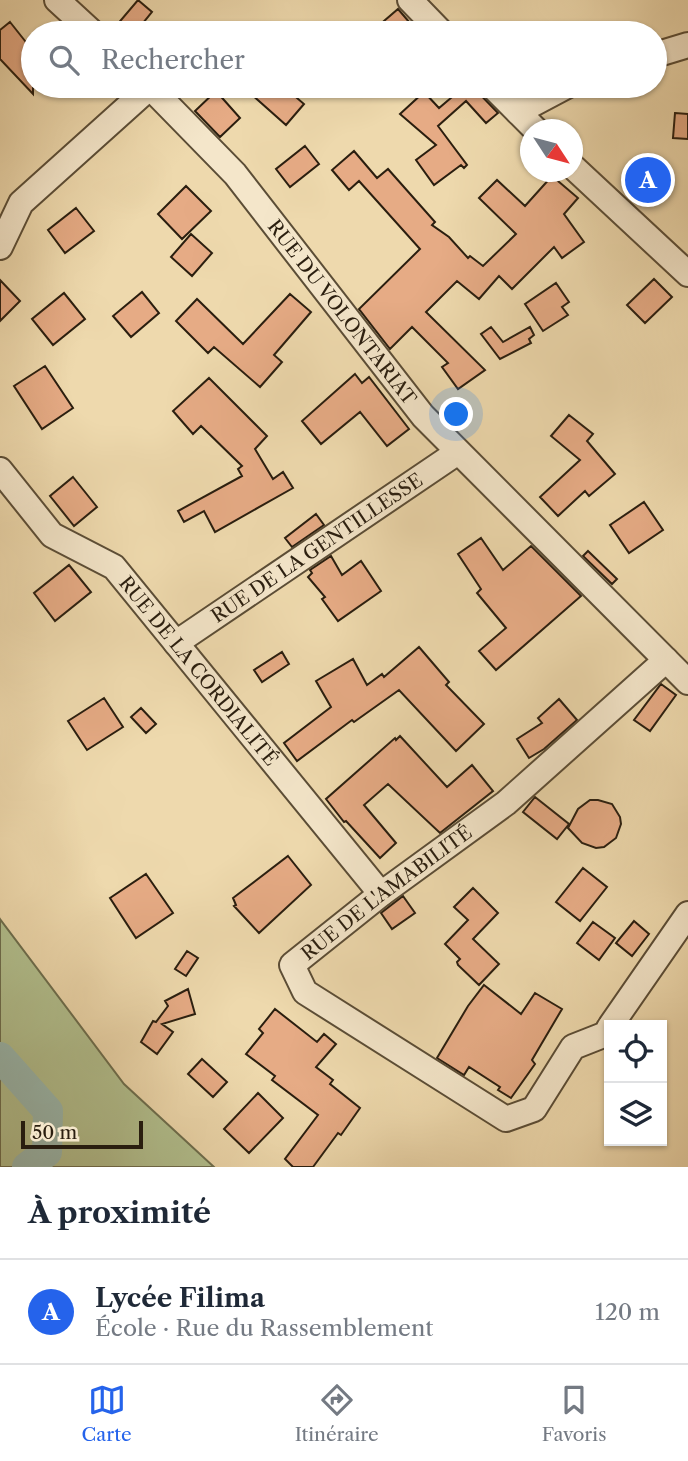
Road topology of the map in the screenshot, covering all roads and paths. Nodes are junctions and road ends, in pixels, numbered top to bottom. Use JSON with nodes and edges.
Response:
{"nodes":[{"id":1,"x":57,"y":0,"type":"edge"},
{"id":2,"x":410,"y":0,"type":"edge"},
{"id":3,"x":80,"y":21,"type":"edge"},
{"id":4,"x":430,"y":21,"type":"edge"},
{"id":5,"x":688,"y":45,"type":"edge"},
{"id":6,"x":667,"y":51,"type":"edge"},
{"id":7,"x":137,"y":98,"type":"edge"},
{"id":8,"x":162,"y":98,"type":"edge"},
{"id":9,"x":504,"y":98,"type":"edge"},
{"id":10,"x":544,"y":98,"type":"edge"},
{"id":11,"x":518,"y":112,"type":"junction"},
{"id":12,"x":525,"y":119,"type":"edge"},
{"id":13,"x":583,"y":176,"type":"edge"},
{"id":14,"x":0,"y":247,"type":"edge"},
{"id":15,"x":688,"y":274,"type":"edge"},
{"id":16,"x":458,"y":452,"type":"junction"},
{"id":17,"x":0,"y":470,"type":"edge"},
{"id":18,"x":176,"y":643,"type":"junction"},
{"id":19,"x":666,"y":660,"type":"junction"},
{"id":20,"x":688,"y":682,"type":"edge"},
{"id":21,"x":381,"y":894,"type":"junction"},
{"id":22,"x":688,"y":914,"type":"edge"},
{"id":23,"x":615,"y":1020,"type":"edge"},
{"id":24,"x":604,"y":1035,"type":"edge"}],
"edges":[{"from":1,"to":3,"type":"street"},
{"from":2,"to":4,"type":"street"},
{"from":5,"to":6,"type":"street"},
{"from":7,"to":14,"type":"street"},
{"from":8,"to":16,"type":"street","name":"RUE DU VOLONTARIAT"},
{"from":9,"to":11,"type":"street"},
{"from":10,"to":11,"type":"street"},
{"from":11,"to":12,"type":"street"},
{"from":13,"to":15,"type":"street"},
{"from":16,"to":18,"type":"street","name":"RUE DE LA GENTILLESSE"},
{"from":16,"to":19,"type":"street","name":"RUE DU VOLONTARIAT"},
{"from":17,"to":18,"type":"street","name":"RUE DE LA CORDIALITÉ"},
{"from":18,"to":21,"type":"street","name":"RUE DE LA CORDIALITÉ"},
{"from":19,"to":20,"type":"street","name":"RUE DU VOLONTARIAT"},
{"from":19,"to":21,"type":"street","name":"RUE DE L'AMABILITÉ"},
{"from":21,"to":24,"type":"street","name":"RUE DE L'AMABILITÉ"},
{"from":22,"to":23,"type":"street","name":"RUE DE L'AMABILITÉ"}]}
